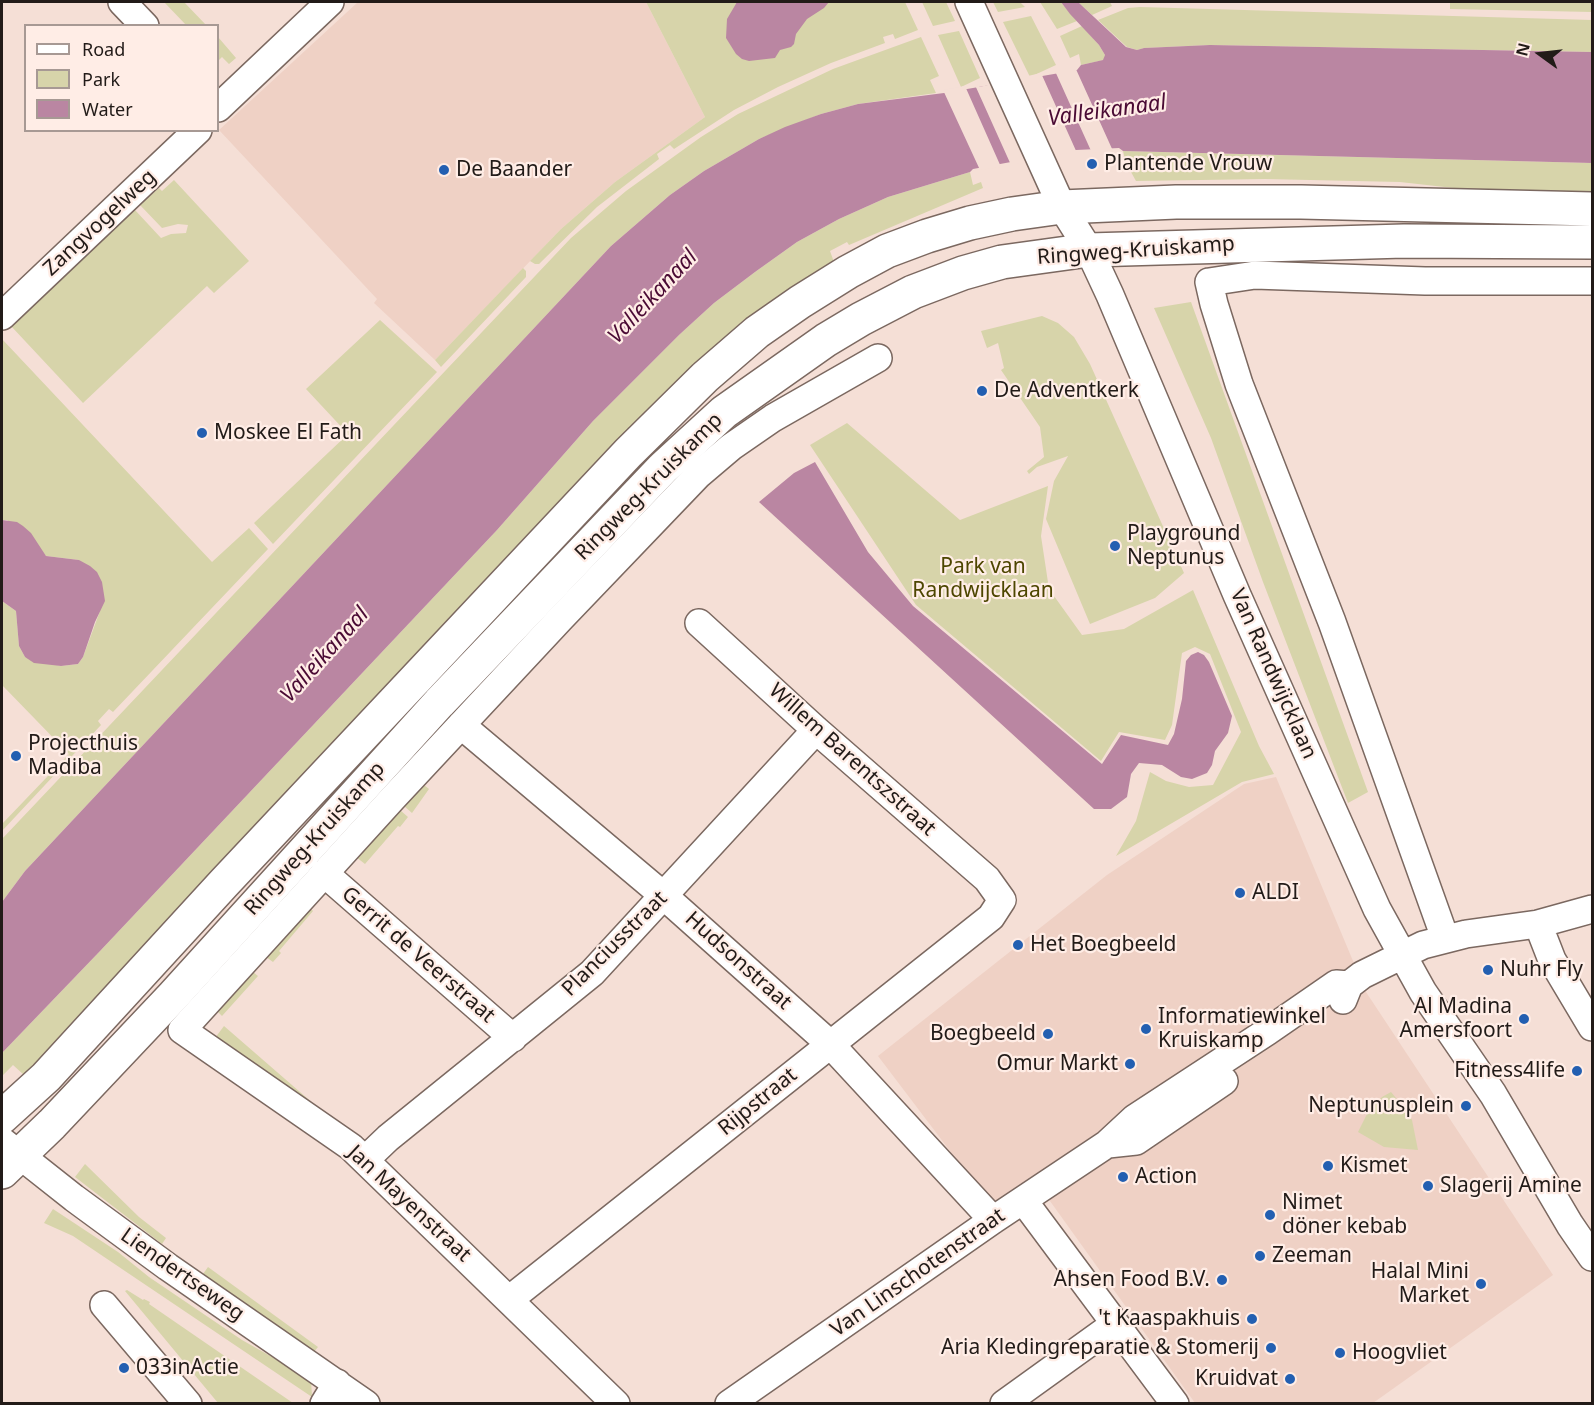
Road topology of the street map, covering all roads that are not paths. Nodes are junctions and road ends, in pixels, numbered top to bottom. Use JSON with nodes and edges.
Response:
{"nodes":[{"id":1,"x":122,"y":2,"type":"edge"},
{"id":2,"x":330,"y":2,"type":"edge"},
{"id":3,"x":969,"y":2,"type":"edge"},
{"id":4,"x":143,"y":24,"type":"edge"},
{"id":5,"x":219,"y":104,"type":"edge"},
{"id":6,"x":196,"y":132,"type":"edge"},
{"id":7,"x":1062,"y":207,"type":"junction"},
{"id":8,"x":1593,"y":209,"type":"edge"},
{"id":9,"x":1593,"y":242,"type":"edge"},
{"id":10,"x":1089,"y":250,"type":"junction"},
{"id":11,"x":1593,"y":281,"type":"edge"},
{"id":12,"x":2,"y":315,"type":"edge"},
{"id":13,"x":878,"y":358,"type":"dead end"},
{"id":14,"x":699,"y":623,"type":"dead end"},
{"id":15,"x":461,"y":725,"type":"junction"},
{"id":16,"x":816,"y":730,"type":"junction"},
{"id":17,"x":324,"y":873,"type":"junction"},
{"id":18,"x":664,"y":896,"type":"junction"},
{"id":19,"x":1002,"y":900,"type":"joint"},
{"id":20,"x":1593,"y":909,"type":"edge"},
{"id":21,"x":1538,"y":924,"type":"junction"},
{"id":22,"x":1445,"y":938,"type":"junction"},
{"id":23,"x":1402,"y":954,"type":"junction"},
{"id":24,"x":1593,"y":1027,"type":"edge"},
{"id":25,"x":182,"y":1030,"type":"joint"},
{"id":26,"x":513,"y":1038,"type":"junction"},
{"id":27,"x":830,"y":1044,"type":"junction"},
{"id":28,"x":2,"y":1117,"type":"edge"},
{"id":29,"x":7,"y":1156,"type":"edge"},
{"id":30,"x":365,"y":1160,"type":"junction"},
{"id":31,"x":1023,"y":1200,"type":"junction"},
{"id":32,"x":993,"y":1220,"type":"junction"},
{"id":33,"x":1593,"y":1257,"type":"edge"},
{"id":34,"x":510,"y":1299,"type":"junction"},
{"id":35,"x":104,"y":1305,"type":"dead end"},
{"id":36,"x":1115,"y":1324,"type":"junction"},
{"id":37,"x":331,"y":1393,"type":"edge"},
{"id":38,"x":188,"y":1404,"type":"edge"},
{"id":39,"x":366,"y":1404,"type":"edge"},
{"id":40,"x":616,"y":1404,"type":"edge"},
{"id":41,"x":729,"y":1404,"type":"edge"},
{"id":42,"x":1004,"y":1404,"type":"edge"},
{"id":43,"x":1175,"y":1404,"type":"edge"}],
"edges":[{"from":1,"to":4,"type":"street"},
{"from":2,"to":5,"type":"street"},
{"from":3,"to":7,"type":"street","name":"Van Randwijcklaan"},
{"from":6,"to":12,"type":"street","name":"Zangvogelweg"},
{"from":7,"to":8,"type":"main road","name":"Ringweg-Kruiskamp"},
{"from":7,"to":10,"type":"street","name":"Van Randwijcklaan"},
{"from":7,"to":28,"type":"main road","name":"Ringweg-Kruiskamp"},
{"from":9,"to":10,"type":"main road","name":"Ringweg-Kruiskamp"},
{"from":10,"to":23,"type":"street","name":"Van Randwijcklaan"},
{"from":10,"to":29,"type":"main road","name":"Ringweg-Kruiskamp"},
{"from":11,"to":22,"type":"street","name":"Ringweg-Kruiskamp"},
{"from":13,"to":15,"type":"street","name":"Ringweg-Kruiskamp"},
{"from":14,"to":16,"type":"street","name":"Willem Barentszstraat"},
{"from":15,"to":17,"type":"street","name":"Ringweg-Kruiskamp"},
{"from":15,"to":18,"type":"street","name":"Hudsonstraat"},
{"from":16,"to":18,"type":"street","name":"Planciusstraat"},
{"from":16,"to":19,"type":"street","name":"Willem Barentszstraat"},
{"from":17,"to":25,"type":"street","name":"Ringweg-Kruiskamp"},
{"from":17,"to":26,"type":"street","name":"Gerrit de Veerstraat"},
{"from":18,"to":26,"type":"street","name":"Planciusstraat"},
{"from":18,"to":27,"type":"street","name":"Hudsonstraat"},
{"from":19,"to":27,"type":"street","name":"Rijpstraat"},
{"from":20,"to":21,"type":"street"},
{"from":21,"to":22,"type":"street"},
{"from":21,"to":24,"type":"street"},
{"from":22,"to":23,"type":"street"},
{"from":23,"to":31,"type":"street","name":"Van Linschotenstraat"},
{"from":23,"to":33,"type":"street","name":"Van Randwijcklaan"},
{"from":25,"to":30,"type":"street","name":"Jan Mayenstraat"},
{"from":26,"to":30,"type":"street","name":"Planciusstraat"},
{"from":27,"to":32,"type":"street","name":"Hudsonstraat"},
{"from":27,"to":34,"type":"street","name":"Rijpstraat"},
{"from":29,"to":37,"type":"street","name":"Liendertseweg"},
{"from":30,"to":34,"type":"street","name":"Jan Mayenstraat"},
{"from":31,"to":32,"type":"street","name":"Van Linschotenstraat"},
{"from":31,"to":36,"type":"street"},
{"from":32,"to":41,"type":"street","name":"Van Linschotenstraat"},
{"from":34,"to":40,"type":"street","name":"Jan Mayenstraat"},
{"from":35,"to":38,"type":"street"},
{"from":36,"to":42,"type":"street"},
{"from":36,"to":43,"type":"street"},
{"from":37,"to":39,"type":"street","name":"Liendertseweg"}]}
